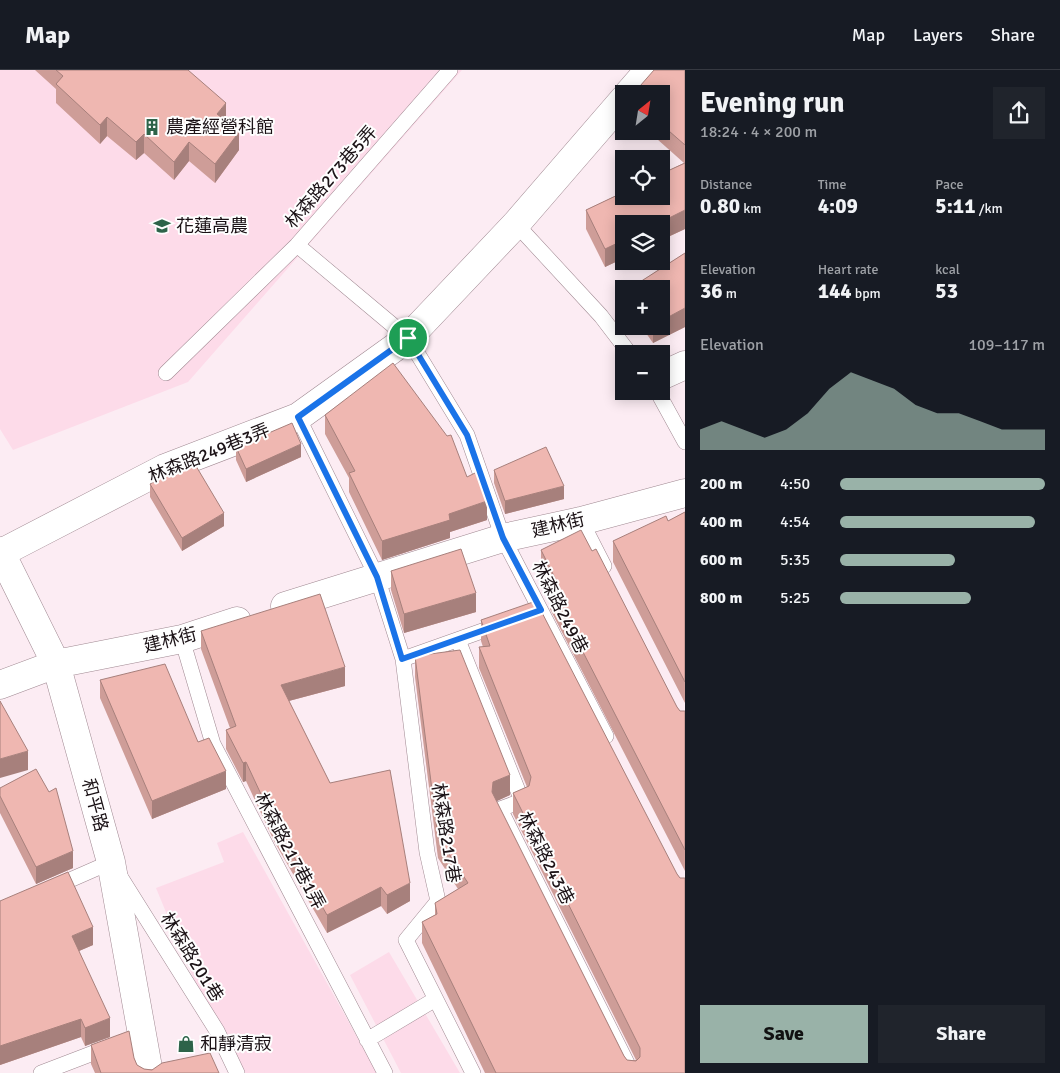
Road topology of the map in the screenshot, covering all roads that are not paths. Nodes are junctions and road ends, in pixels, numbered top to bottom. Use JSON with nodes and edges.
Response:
{"nodes":[{"id":1,"x":450,"y":70,"type":"edge"},
{"id":2,"x":649,"y":70,"type":"edge"},
{"id":3,"x":636,"y":85,"type":"edge"},
{"id":4,"x":615,"y":109,"type":"edge"},
{"id":5,"x":516,"y":224,"type":"junction"},
{"id":6,"x":297,"y":245,"type":"junction"},
{"id":7,"x":408,"y":338,"type":"junction"},
{"id":8,"x":623,"y":345,"type":"edge"},
{"id":9,"x":685,"y":365,"type":"edge"},
{"id":10,"x":670,"y":372,"type":"edge"},
{"id":11,"x":166,"y":373,"type":"dead end"},
{"id":12,"x":662,"y":400,"type":"edge"},
{"id":13,"x":298,"y":417,"type":"junction"},
{"id":14,"x":685,"y":442,"type":"edge"},
{"id":15,"x":685,"y":493,"type":"edge"},
{"id":16,"x":581,"y":521,"type":"junction"},
{"id":17,"x":503,"y":538,"type":"junction"},
{"id":18,"x":1,"y":552,"type":"edge"},
{"id":19,"x":377,"y":577,"type":"junction"},
{"id":20,"x":613,"y":583,"type":"edge"},
{"id":21,"x":541,"y":610,"type":"junction"},
{"id":22,"x":182,"y":639,"type":"junction"},
{"id":23,"x":458,"y":640,"type":"junction"},
{"id":24,"x":402,"y":659,"type":"junction"},
{"id":25,"x":56,"y":664,"type":"junction"},
{"id":26,"x":0,"y":684,"type":"edge"},
{"id":27,"x":613,"y":751,"type":"edge"},
{"id":28,"x":111,"y":862,"type":"junction"},
{"id":29,"x":43,"y":892,"type":"edge"},
{"id":30,"x":434,"y":1000,"type":"junction"},
{"id":31,"x":143,"y":1034,"type":"junction"},
{"id":32,"x":367,"y":1040,"type":"junction"},
{"id":33,"x":41,"y":1073,"type":"edge"},
{"id":34,"x":149,"y":1073,"type":"edge"},
{"id":35,"x":237,"y":1073,"type":"edge"},
{"id":36,"x":385,"y":1073,"type":"edge"},
{"id":37,"x":473,"y":1073,"type":"edge"},
{"id":38,"x":632,"y":1073,"type":"edge"}],
"edges":[{"from":1,"to":6,"type":"lane","name":"林森路273巷5弄"},
{"from":2,"to":3,"type":"street"},
{"from":4,"to":5,"type":"street","name":"林森路249巷3弄"},
{"from":5,"to":7,"type":"street","name":"林森路249巷3弄"},
{"from":5,"to":8,"type":"lane"},
{"from":6,"to":7,"type":"lane","name":"林森路273巷5弄"},
{"from":6,"to":11,"type":"lane"},
{"from":7,"to":13,"type":"street","name":"林森路249巷3弄"},
{"from":7,"to":17,"type":"lane","name":"林森路249巷"},
{"from":9,"to":10,"type":"street"},
{"from":12,"to":14,"type":"lane"},
{"from":13,"to":18,"type":"street","name":"林森路249巷3弄"},
{"from":13,"to":19,"type":"lane","name":"林森路217巷"},
{"from":15,"to":16,"type":"street","name":"建林街"},
{"from":16,"to":17,"type":"street","name":"建林街"},
{"from":16,"to":20,"type":"lane"},
{"from":17,"to":19,"type":"street","name":"建林街"},
{"from":17,"to":21,"type":"lane","name":"林森路249巷"},
{"from":18,"to":25,"type":"street","name":"和平路"},
{"from":19,"to":22,"type":"street","name":"建林街"},
{"from":19,"to":24,"type":"lane","name":"林森路217巷"},
{"from":21,"to":23,"type":"lane"},
{"from":21,"to":27,"type":"lane","name":"林森路249巷"},
{"from":22,"to":25,"type":"street","name":"建林街"},
{"from":22,"to":32,"type":"lane","name":"林森路217巷1弄"},
{"from":23,"to":24,"type":"lane"},
{"from":23,"to":38,"type":"lane","name":"林森路243巷"},
{"from":24,"to":30,"type":"lane","name":"林森路217巷"},
{"from":25,"to":26,"type":"street","name":"建林街"},
{"from":25,"to":28,"type":"street","name":"和平路"},
{"from":28,"to":29,"type":"lane"},
{"from":28,"to":31,"type":"street","name":"和平路"},
{"from":28,"to":35,"type":"lane","name":"林森路201巷"},
{"from":30,"to":32,"type":"lane"},
{"from":30,"to":37,"type":"lane","name":"林森路217巷"},
{"from":31,"to":33,"type":"lane"},
{"from":31,"to":34,"type":"street","name":"和平路"},
{"from":32,"to":36,"type":"lane","name":"林森路217巷1弄"}]}
